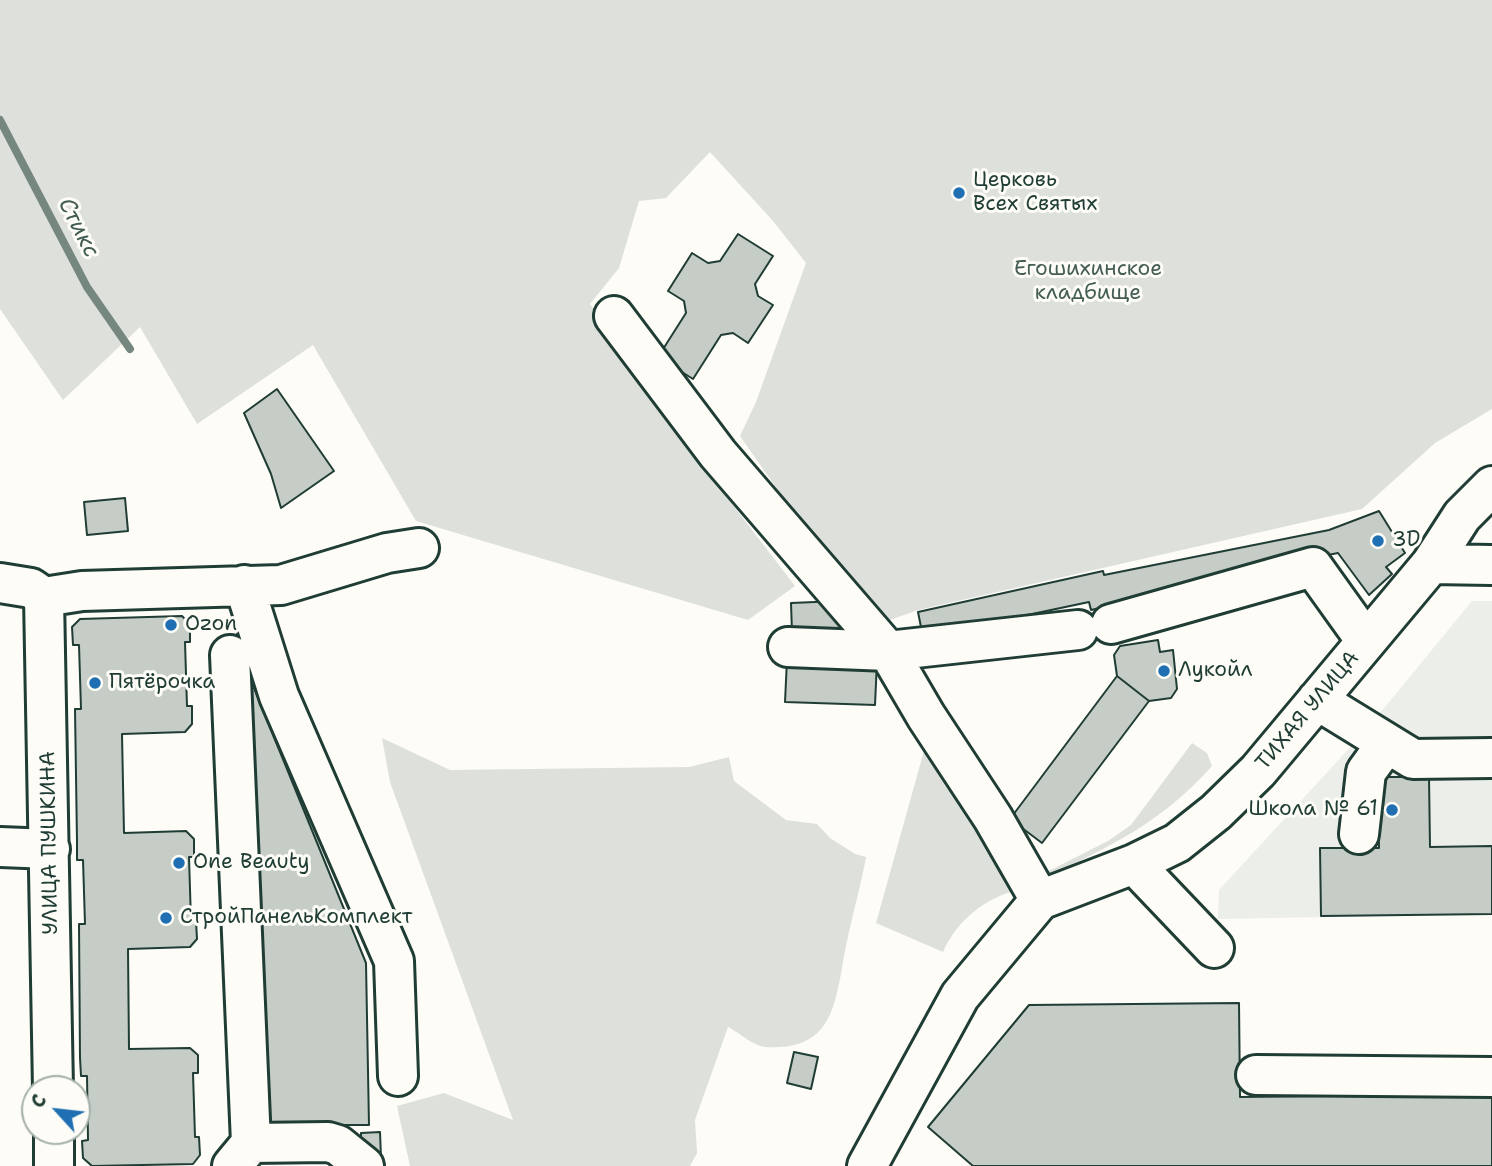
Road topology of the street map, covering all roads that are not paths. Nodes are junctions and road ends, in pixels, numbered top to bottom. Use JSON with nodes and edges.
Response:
{"nodes":[{"id":1,"x":614,"y":316,"type":"dead end"},
{"id":2,"x":1492,"y":486,"type":"edge"},
{"id":3,"x":419,"y":548,"type":"dead end"},
{"id":4,"x":1431,"y":564,"type":"junction"},
{"id":5,"x":1492,"y":565,"type":"edge"},
{"id":6,"x":0,"y":583,"type":"edge"},
{"id":7,"x":244,"y":585,"type":"junction"},
{"id":8,"x":44,"y":597,"type":"junction"},
{"id":9,"x":1366,"y":640,"type":"junction"},
{"id":10,"x":788,"y":647,"type":"dead end"},
{"id":11,"x":888,"y":651,"type":"junction"},
{"id":12,"x":230,"y":655,"type":"dead end"},
{"id":13,"x":1317,"y":700,"type":"junction"},
{"id":14,"x":1387,"y":743,"type":"junction"},
{"id":15,"x":1492,"y":758,"type":"edge"},
{"id":16,"x":1359,"y":834,"type":"dead end"},
{"id":17,"x":0,"y":847,"type":"edge"},
{"id":18,"x":50,"y":849,"type":"junction"},
{"id":19,"x":1135,"y":864,"type":"junction"},
{"id":20,"x":1040,"y":900,"type":"junction"},
{"id":21,"x":1214,"y":948,"type":"dead end"},
{"id":22,"x":53,"y":1075,"type":"edge"},
{"id":23,"x":1256,"y":1075,"type":"dead end"},
{"id":24,"x":398,"y":1076,"type":"dead end"},
{"id":25,"x":1492,"y":1077,"type":"edge"},
{"id":26,"x":54,"y":1145,"type":"edge"},
{"id":27,"x":242,"y":1154,"type":"edge"},
{"id":28,"x":54,"y":1166,"type":"edge"},
{"id":29,"x":365,"y":1166,"type":"edge"},
{"id":30,"x":867,"y":1166,"type":"edge"}],
"edges":[{"from":1,"to":11,"type":"street"},
{"from":2,"to":4,"type":"street","name":"ТИХАЯ УЛИЦА"},
{"from":3,"to":7,"type":"street"},
{"from":4,"to":5,"type":"street"},
{"from":4,"to":9,"type":"street","name":"ТИХАЯ УЛИЦА"},
{"from":6,"to":8,"type":"street"},
{"from":7,"to":8,"type":"street"},
{"from":7,"to":24,"type":"street"},
{"from":8,"to":18,"type":"street","name":"УЛИЦА ПУШКИНА"},
{"from":9,"to":11,"type":"street"},
{"from":9,"to":13,"type":"street","name":"ТИХАЯ УЛИЦА"},
{"from":10,"to":11,"type":"street"},
{"from":11,"to":20,"type":"street"},
{"from":12,"to":27,"type":"street"},
{"from":13,"to":14,"type":"street"},
{"from":13,"to":19,"type":"street","name":"ТИХАЯ УЛИЦА"},
{"from":14,"to":15,"type":"street"},
{"from":14,"to":16,"type":"street"},
{"from":17,"to":18,"type":"street"},
{"from":18,"to":22,"type":"street","name":"УЛИЦА ПУШКИНА"},
{"from":19,"to":20,"type":"street","name":"ТИХАЯ УЛИЦА"},
{"from":19,"to":21,"type":"street"},
{"from":20,"to":30,"type":"street","name":"ТИХАЯ УЛИЦА"},
{"from":23,"to":25,"type":"street"},
{"from":26,"to":28,"type":"street"},
{"from":27,"to":29,"type":"street"}]}
